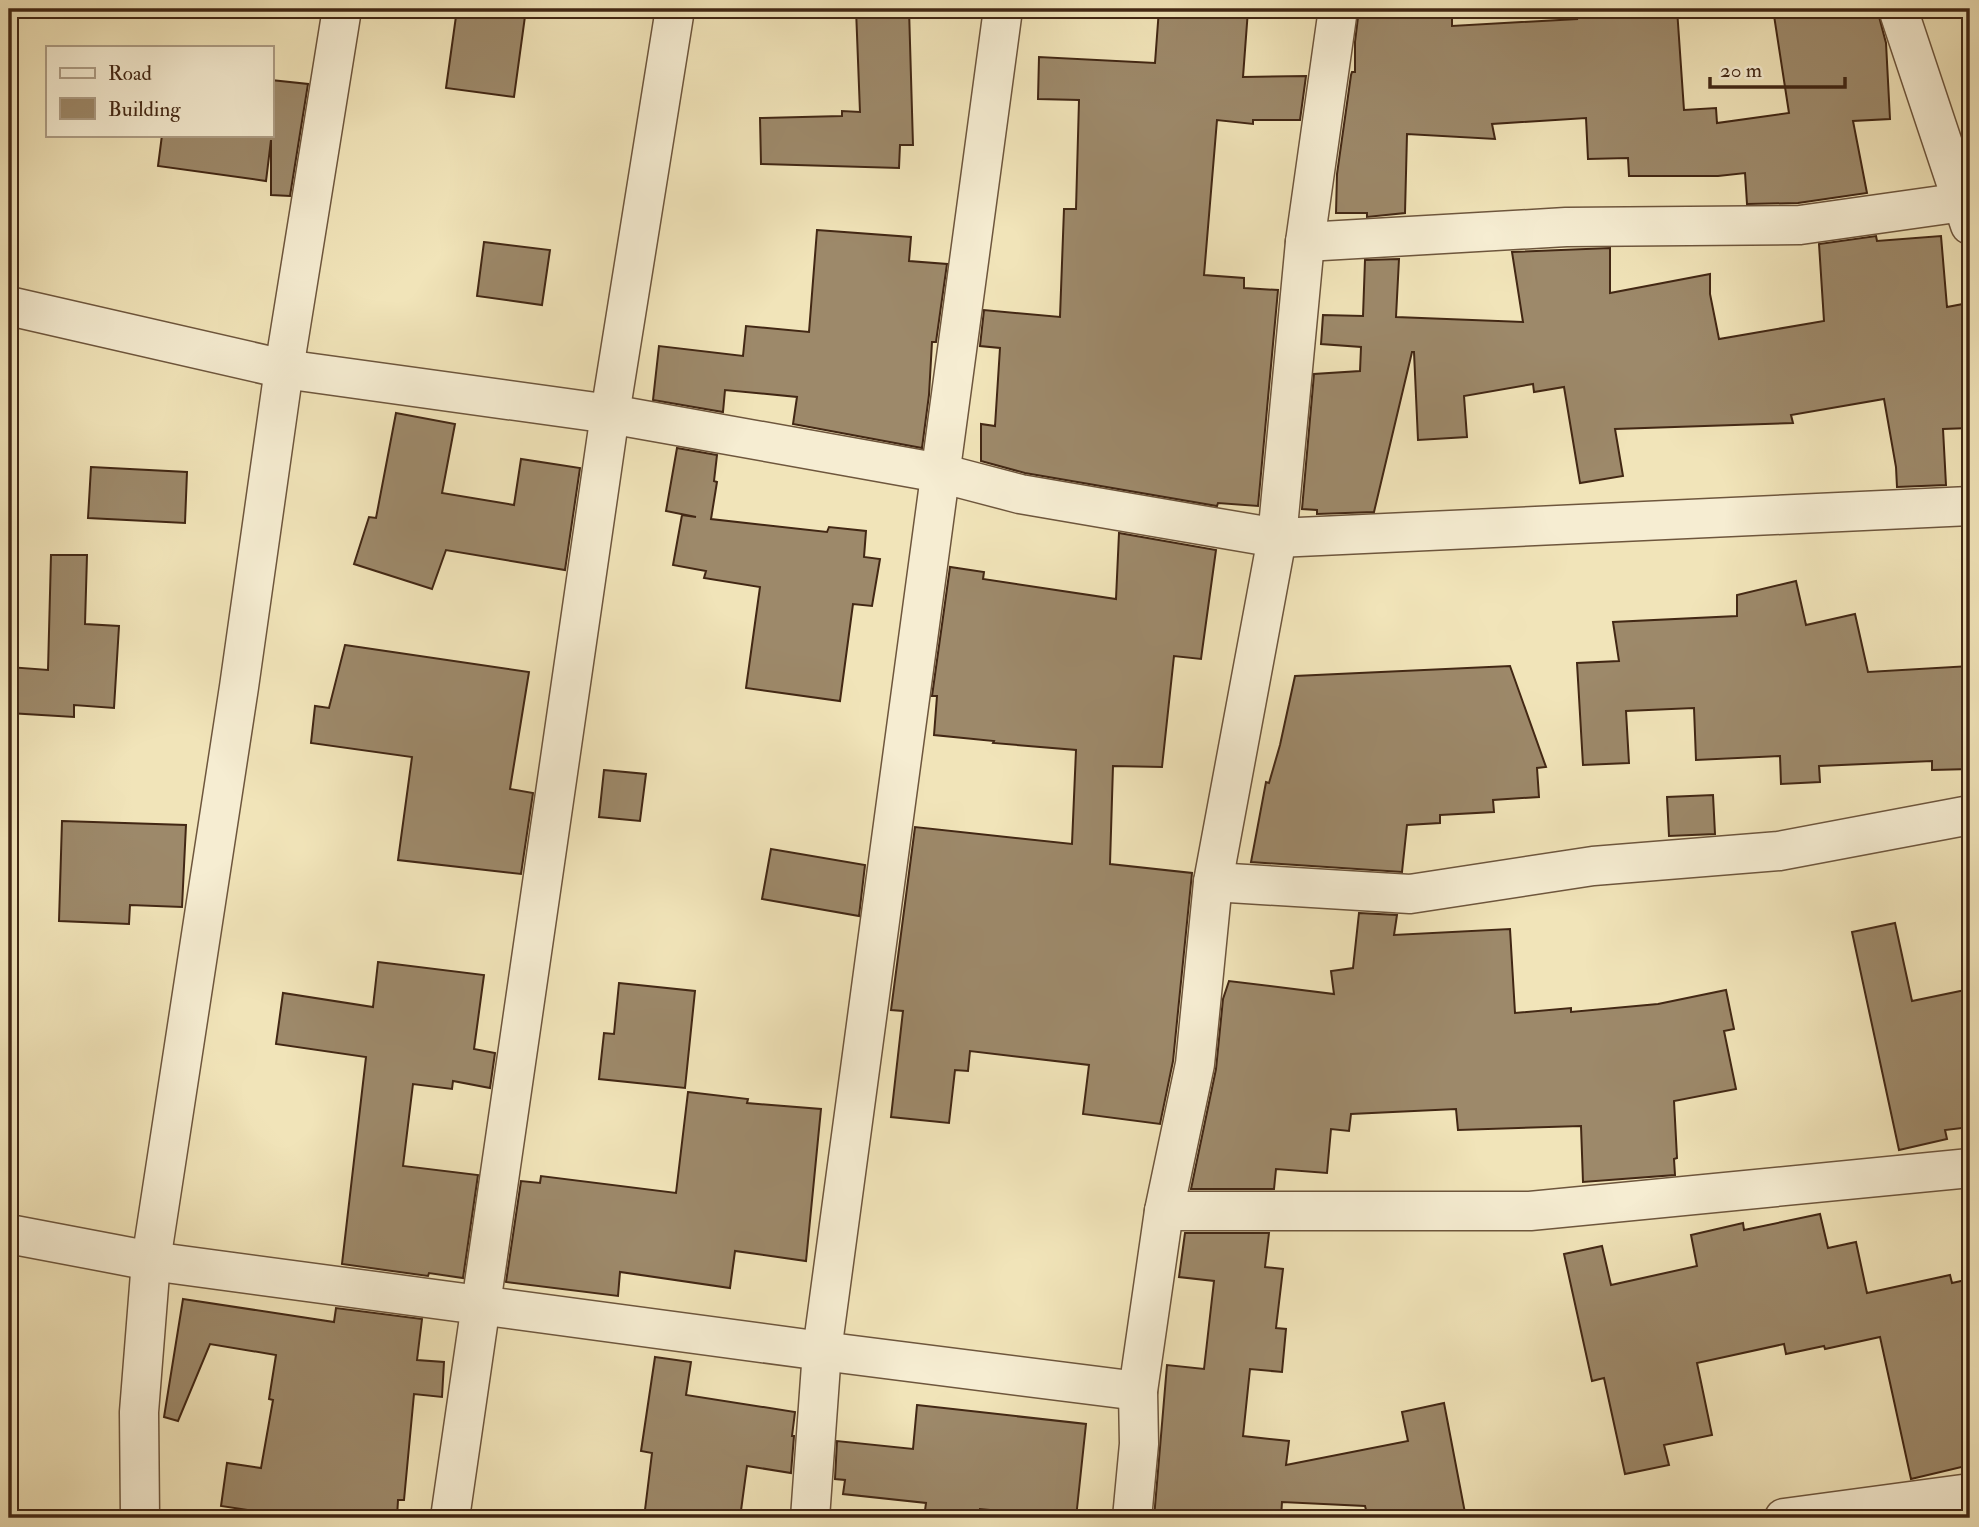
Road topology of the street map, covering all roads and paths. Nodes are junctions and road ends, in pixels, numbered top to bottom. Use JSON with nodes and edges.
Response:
{"nodes":[{"id":1,"x":342,"y":9,"type":"edge"},
{"id":2,"x":675,"y":9,"type":"edge"},
{"id":3,"x":1003,"y":9,"type":"edge"},
{"id":4,"x":1338,"y":9,"type":"edge"},
{"id":5,"x":1898,"y":9,"type":"edge"},
{"id":6,"x":1968,"y":209,"type":"edge"},
{"id":7,"x":1305,"y":242,"type":"junction"},
{"id":8,"x":9,"y":306,"type":"edge"},
{"id":9,"x":284,"y":369,"type":"junction"},
{"id":10,"x":610,"y":414,"type":"junction"},
{"id":11,"x":940,"y":473,"type":"junction"},
{"id":12,"x":1970,"y":506,"type":"edge"},
{"id":13,"x":1277,"y":538,"type":"junction"},
{"id":14,"x":1970,"y":815,"type":"edge"},
{"id":15,"x":1213,"y":881,"type":"junction"},
{"id":16,"x":1970,"y":1168,"type":"edge"},
{"id":17,"x":1164,"y":1212,"type":"junction"},
{"id":18,"x":9,"y":1234,"type":"edge"},
{"id":19,"x":151,"y":1261,"type":"junction"},
{"id":20,"x":480,"y":1305,"type":"junction"},
{"id":21,"x":822,"y":1351,"type":"junction"},
{"id":22,"x":1138,"y":1391,"type":"junction"},
{"id":23,"x":1970,"y":1493,"type":"edge"},
{"id":24,"x":140,"y":1518,"type":"edge"},
{"id":25,"x":450,"y":1518,"type":"edge"},
{"id":26,"x":810,"y":1518,"type":"edge"},
{"id":27,"x":1132,"y":1518,"type":"edge"},
{"id":28,"x":1784,"y":1518,"type":"edge"}],
"edges":[{"from":1,"to":9,"type":"street"},
{"from":2,"to":10,"type":"street"},
{"from":3,"to":11,"type":"street"},
{"from":4,"to":7,"type":"street"},
{"from":5,"to":6,"type":"street"},
{"from":6,"to":7,"type":"street"},
{"from":7,"to":13,"type":"street"},
{"from":8,"to":9,"type":"street"},
{"from":9,"to":10,"type":"street"},
{"from":9,"to":19,"type":"street"},
{"from":10,"to":11,"type":"street"},
{"from":10,"to":20,"type":"street"},
{"from":11,"to":13,"type":"street"},
{"from":11,"to":21,"type":"street"},
{"from":12,"to":13,"type":"street"},
{"from":13,"to":15,"type":"street"},
{"from":14,"to":15,"type":"street"},
{"from":15,"to":17,"type":"street"},
{"from":16,"to":17,"type":"street"},
{"from":17,"to":22,"type":"street"},
{"from":18,"to":19,"type":"street"},
{"from":19,"to":20,"type":"street"},
{"from":19,"to":24,"type":"street"},
{"from":20,"to":21,"type":"street"},
{"from":20,"to":25,"type":"street"},
{"from":21,"to":22,"type":"street"},
{"from":21,"to":26,"type":"street"},
{"from":22,"to":27,"type":"street"},
{"from":23,"to":28,"type":"street"}]}
